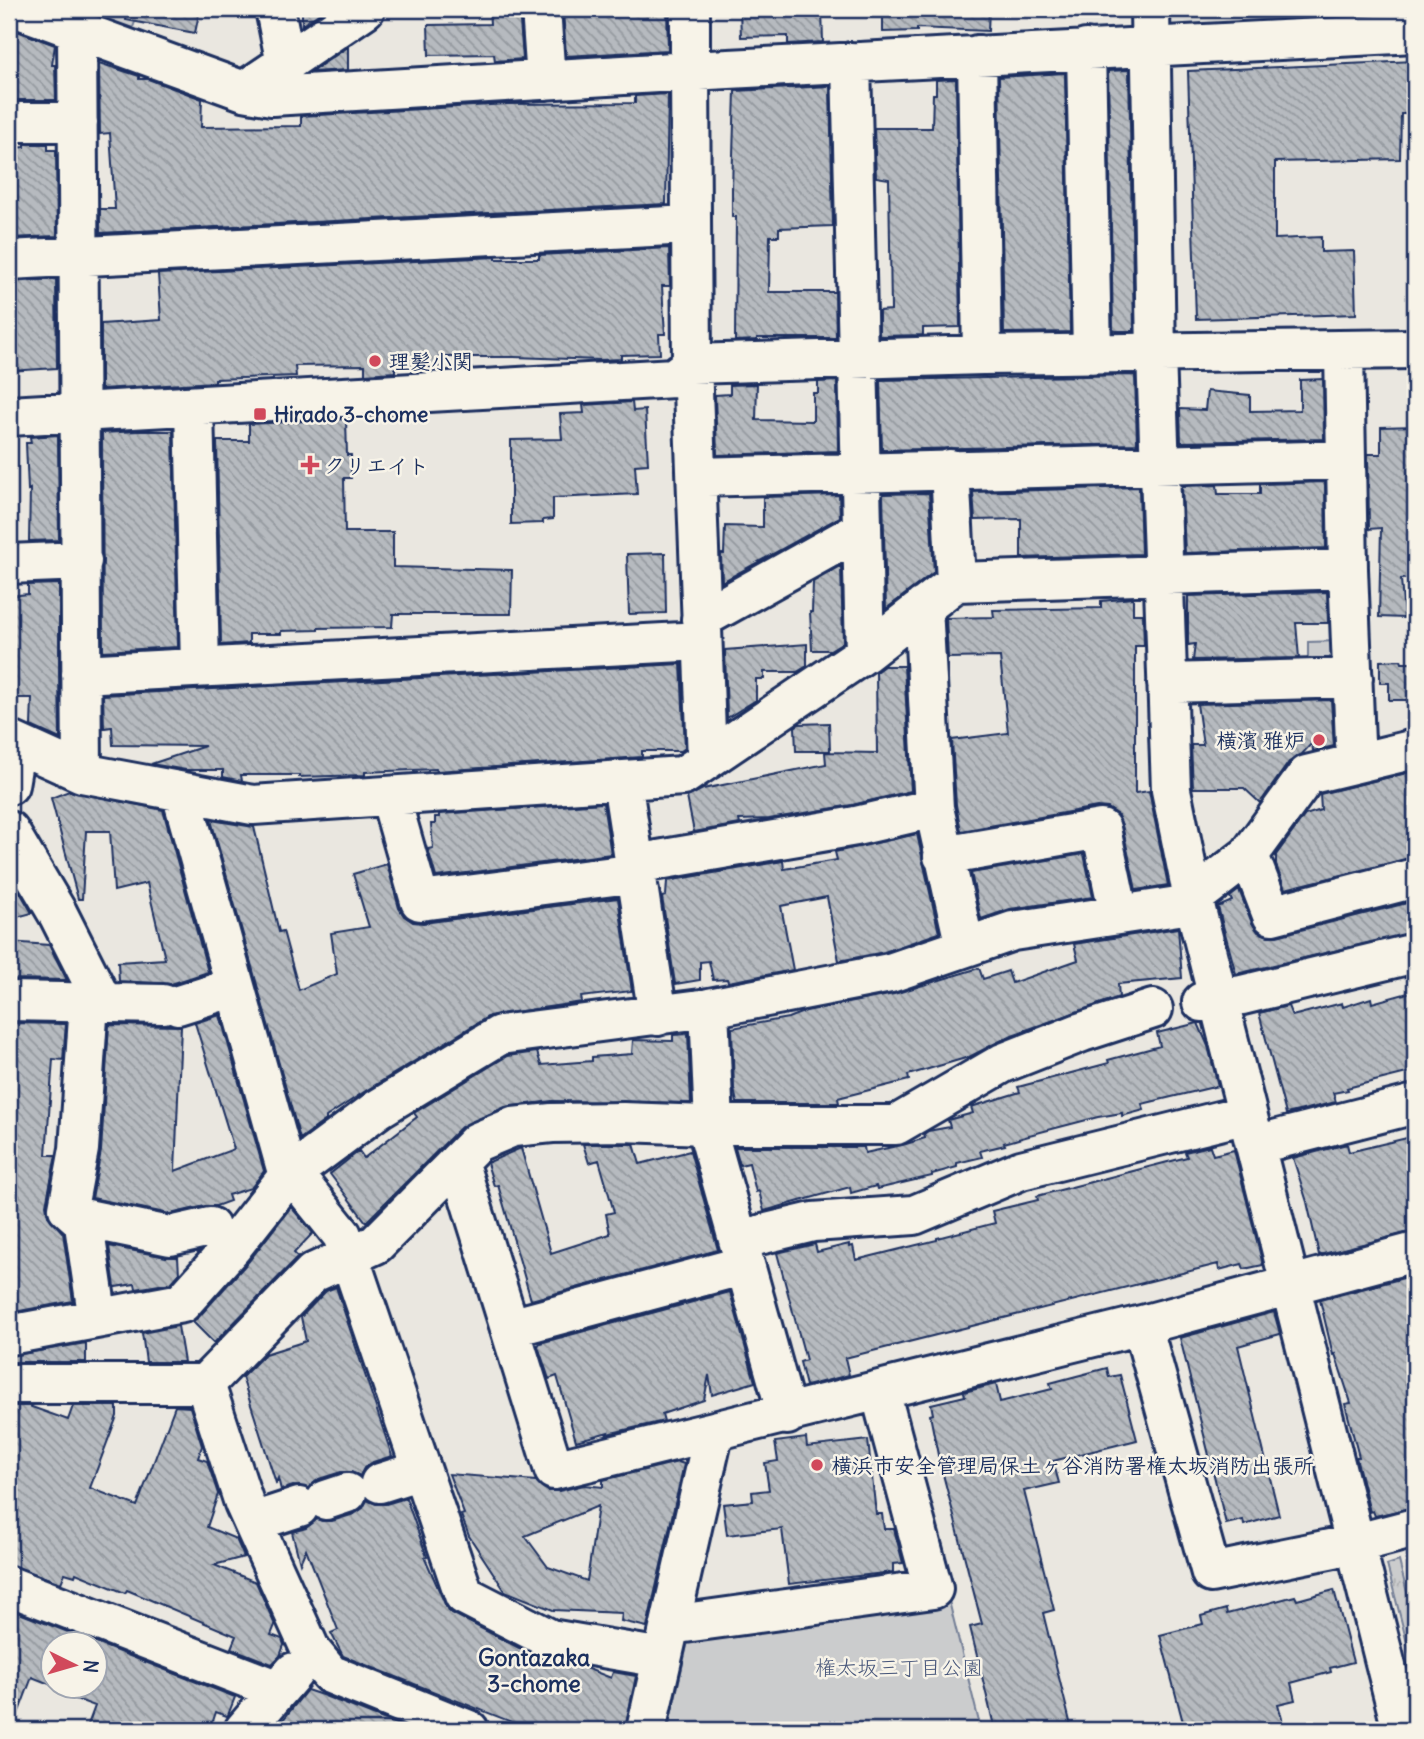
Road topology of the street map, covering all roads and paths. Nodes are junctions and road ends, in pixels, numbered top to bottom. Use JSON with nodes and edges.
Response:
{"nodes":[{"id":1,"x":19,"y":9,"type":"edge"},
{"id":2,"x":275,"y":9,"type":"edge"},
{"id":3,"x":365,"y":9,"type":"edge"},
{"id":4,"x":541,"y":9,"type":"edge"},
{"id":5,"x":690,"y":9,"type":"edge"},
{"id":6,"x":1151,"y":27,"type":"edge"},
{"id":7,"x":77,"y":31,"type":"junction"},
{"id":8,"x":1415,"y":33,"type":"edge"},
{"id":9,"x":1086,"y":49,"type":"junction"},
{"id":10,"x":977,"y":55,"type":"junction"},
{"id":11,"x":851,"y":62,"type":"junction"},
{"id":12,"x":285,"y":64,"type":"junction"},
{"id":13,"x":690,"y":71,"type":"junction"},
{"id":14,"x":546,"y":80,"type":"junction"},
{"id":15,"x":244,"y":91,"type":"junction"},
{"id":16,"x":9,"y":122,"type":"edge"},
{"id":17,"x":78,"y":122,"type":"junction"},
{"id":18,"x":690,"y":225,"type":"junction"},
{"id":19,"x":79,"y":256,"type":"junction"},
{"id":20,"x":9,"y":260,"type":"edge"},
{"id":21,"x":1415,"y":349,"type":"edge"},
{"id":22,"x":1344,"y":351,"type":"junction"},
{"id":23,"x":1092,"y":354,"type":"junction"},
{"id":24,"x":1156,"y":354,"type":"junction"},
{"id":25,"x":982,"y":355,"type":"junction"},
{"id":26,"x":858,"y":358,"type":"junction"},
{"id":27,"x":692,"y":364,"type":"junction"},
{"id":28,"x":194,"y":406,"type":"junction"},
{"id":29,"x":81,"y":412,"type":"junction"},
{"id":30,"x":9,"y":416,"type":"edge"},
{"id":31,"x":1346,"y":460,"type":"junction"},
{"id":32,"x":1160,"y":465,"type":"junction"},
{"id":33,"x":950,"y":469,"type":"junction"},
{"id":34,"x":860,"y":472,"type":"junction"},
{"id":35,"x":697,"y":477,"type":"junction"},
{"id":36,"x":861,"y":530,"type":"junction"},
{"id":37,"x":82,"y":561,"type":"junction"},
{"id":38,"x":9,"y":565,"type":"edge"},
{"id":39,"x":1348,"y":569,"type":"junction"},
{"id":40,"x":1164,"y":576,"type":"junction"},
{"id":41,"x":956,"y":582,"type":"junction"},
{"id":42,"x":923,"y":607,"type":"junction"},
{"id":43,"x":701,"y":630,"type":"junction"},
{"id":44,"x":865,"y":653,"type":"junction"},
{"id":45,"x":200,"y":667,"type":"junction"},
{"id":46,"x":81,"y":674,"type":"junction"},
{"id":47,"x":1353,"y":678,"type":"junction"},
{"id":48,"x":1167,"y":683,"type":"junction"},
{"id":49,"x":13,"y":742,"type":"edge"},
{"id":50,"x":1415,"y":749,"type":"edge"},
{"id":51,"x":1356,"y":752,"type":"junction"},
{"id":52,"x":707,"y":760,"type":"junction"},
{"id":53,"x":82,"y":773,"type":"junction"},
{"id":54,"x":622,"y":781,"type":"junction"},
{"id":55,"x":9,"y":786,"type":"edge"},
{"id":56,"x":181,"y":793,"type":"junction"},
{"id":57,"x":390,"y":796,"type":"junction"},
{"id":58,"x":933,"y":808,"type":"junction"},
{"id":59,"x":9,"y":831,"type":"edge"},
{"id":60,"x":1248,"y":855,"type":"junction"},
{"id":61,"x":943,"y":856,"type":"junction"},
{"id":62,"x":636,"y":869,"type":"junction"},
{"id":63,"x":1415,"y":878,"type":"edge"},
{"id":64,"x":1193,"y":898,"type":"junction"},
{"id":65,"x":1119,"y":915,"type":"junction"},
{"id":66,"x":965,"y":947,"type":"junction"},
{"id":67,"x":1415,"y":954,"type":"edge"},
{"id":68,"x":236,"y":988,"type":"junction"},
{"id":69,"x":1210,"y":1000,"type":"junction"},
{"id":70,"x":9,"y":1001,"type":"edge"},
{"id":71,"x":96,"y":1003,"type":"junction"},
{"id":72,"x":709,"y":1008,"type":"junction"},
{"id":73,"x":1153,"y":1009,"type":"dead end"},
{"id":74,"x":658,"y":1016,"type":"junction"},
{"id":75,"x":1415,"y":1104,"type":"edge"},
{"id":76,"x":710,"y":1125,"type":"junction"},
{"id":77,"x":1251,"y":1129,"type":"junction"},
{"id":78,"x":458,"y":1161,"type":"junction"},
{"id":79,"x":290,"y":1174,"type":"junction"},
{"id":80,"x":83,"y":1218,"type":"junction"},
{"id":81,"x":234,"y":1221,"type":"junction"},
{"id":82,"x":742,"y":1253,"type":"junction"},
{"id":83,"x":1415,"y":1253,"type":"edge"},
{"id":84,"x":348,"y":1258,"type":"junction"},
{"id":85,"x":1290,"y":1284,"type":"junction"},
{"id":86,"x":96,"y":1307,"type":"dead end"},
{"id":87,"x":1142,"y":1325,"type":"junction"},
{"id":88,"x":510,"y":1328,"type":"junction"},
{"id":89,"x":9,"y":1335,"type":"edge"},
{"id":90,"x":9,"y":1384,"type":"edge"},
{"id":91,"x":205,"y":1384,"type":"junction"},
{"id":92,"x":880,"y":1391,"type":"junction"},
{"id":93,"x":787,"y":1415,"type":"junction"},
{"id":94,"x":714,"y":1431,"type":"junction"},
{"id":95,"x":421,"y":1470,"type":"junction"},
{"id":96,"x":253,"y":1522,"type":"junction"},
{"id":97,"x":1415,"y":1528,"type":"edge"},
{"id":98,"x":1354,"y":1544,"type":"junction"},
{"id":99,"x":9,"y":1586,"type":"edge"},
{"id":100,"x":666,"y":1641,"type":"junction"},
{"id":101,"x":311,"y":1651,"type":"junction"},
{"id":102,"x":278,"y":1690,"type":"junction"},
{"id":103,"x":244,"y":1730,"type":"edge"},
{"id":104,"x":469,"y":1730,"type":"edge"},
{"id":105,"x":646,"y":1730,"type":"edge"},
{"id":106,"x":1402,"y":1730,"type":"edge"}],
"edges":[{"from":1,"to":7,"type":"street"},
{"from":2,"to":12,"type":"street"},
{"from":3,"to":12,"type":"street"},
{"from":4,"to":14,"type":"street"},
{"from":5,"to":13,"type":"street"},
{"from":6,"to":8,"type":"street"},
{"from":6,"to":9,"type":"street"},
{"from":6,"to":24,"type":"street"},
{"from":7,"to":15,"type":"street"},
{"from":7,"to":17,"type":"street"},
{"from":9,"to":10,"type":"street"},
{"from":9,"to":23,"type":"street"},
{"from":10,"to":11,"type":"street"},
{"from":10,"to":25,"type":"street"},
{"from":11,"to":13,"type":"street"},
{"from":11,"to":26,"type":"street"},
{"from":12,"to":15,"type":"street"},
{"from":13,"to":14,"type":"street"},
{"from":13,"to":18,"type":"street"},
{"from":14,"to":15,"type":"street"},
{"from":16,"to":17,"type":"street"},
{"from":17,"to":19,"type":"street"},
{"from":18,"to":19,"type":"street"},
{"from":18,"to":27,"type":"street"},
{"from":19,"to":20,"type":"street"},
{"from":19,"to":29,"type":"street"},
{"from":21,"to":22,"type":"street"},
{"from":22,"to":24,"type":"street"},
{"from":22,"to":31,"type":"street"},
{"from":23,"to":24,"type":"street"},
{"from":23,"to":25,"type":"street"},
{"from":24,"to":32,"type":"street"},
{"from":25,"to":26,"type":"street"},
{"from":26,"to":27,"type":"street"},
{"from":26,"to":34,"type":"street"},
{"from":27,"to":28,"type":"street"},
{"from":27,"to":35,"type":"street"},
{"from":28,"to":29,"type":"street"},
{"from":28,"to":45,"type":"street"},
{"from":29,"to":30,"type":"street"},
{"from":29,"to":37,"type":"street"},
{"from":31,"to":32,"type":"street"},
{"from":31,"to":39,"type":"street"},
{"from":32,"to":33,"type":"street"},
{"from":32,"to":40,"type":"street"},
{"from":33,"to":34,"type":"street"},
{"from":33,"to":41,"type":"street"},
{"from":34,"to":35,"type":"street"},
{"from":34,"to":36,"type":"street"},
{"from":35,"to":43,"type":"street"},
{"from":36,"to":43,"type":"street"},
{"from":36,"to":44,"type":"street"},
{"from":37,"to":38,"type":"street"},
{"from":37,"to":46,"type":"street"},
{"from":39,"to":40,"type":"street"},
{"from":39,"to":47,"type":"street"},
{"from":40,"to":41,"type":"street"},
{"from":40,"to":48,"type":"street"},
{"from":41,"to":42,"type":"street"},
{"from":42,"to":44,"type":"street"},
{"from":42,"to":58,"type":"street"},
{"from":43,"to":45,"type":"street"},
{"from":43,"to":52,"type":"street"},
{"from":44,"to":52,"type":"street"},
{"from":45,"to":46,"type":"street"},
{"from":46,"to":53,"type":"street"},
{"from":47,"to":48,"type":"street"},
{"from":47,"to":51,"type":"street"},
{"from":48,"to":64,"type":"street"},
{"from":49,"to":53,"type":"street"},
{"from":49,"to":55,"type":"street"},
{"from":50,"to":51,"type":"street"},
{"from":51,"to":60,"type":"street"},
{"from":52,"to":54,"type":"street"},
{"from":53,"to":56,"type":"street"},
{"from":54,"to":57,"type":"street"},
{"from":54,"to":62,"type":"street"},
{"from":56,"to":57,"type":"street"},
{"from":56,"to":68,"type":"street"},
{"from":57,"to":62,"type":"street"},
{"from":58,"to":61,"type":"street"},
{"from":58,"to":62,"type":"street"},
{"from":59,"to":71,"type":"street"},
{"from":60,"to":63,"type":"street"},
{"from":60,"to":64,"type":"street"},
{"from":61,"to":65,"type":"street"},
{"from":61,"to":66,"type":"street"},
{"from":62,"to":74,"type":"street"},
{"from":64,"to":65,"type":"street"},
{"from":64,"to":69,"type":"street"},
{"from":65,"to":66,"type":"street"},
{"from":66,"to":72,"type":"street"},
{"from":67,"to":69,"type":"street"},
{"from":68,"to":71,"type":"street"},
{"from":68,"to":79,"type":"street"},
{"from":69,"to":77,"type":"street"},
{"from":70,"to":71,"type":"street"},
{"from":71,"to":80,"type":"street"},
{"from":72,"to":74,"type":"street"},
{"from":72,"to":76,"type":"street"},
{"from":73,"to":76,"type":"street"},
{"from":74,"to":79,"type":"street"},
{"from":75,"to":77,"type":"street"},
{"from":76,"to":78,"type":"street"},
{"from":76,"to":82,"type":"street"},
{"from":77,"to":82,"type":"street"},
{"from":77,"to":85,"type":"street"},
{"from":78,"to":84,"type":"street"},
{"from":78,"to":88,"type":"street"},
{"from":79,"to":81,"type":"street"},
{"from":79,"to":84,"type":"street"},
{"from":80,"to":81,"type":"street"},
{"from":80,"to":86,"type":"street"},
{"from":81,"to":89,"type":"street"},
{"from":82,"to":88,"type":"street"},
{"from":82,"to":93,"type":"street"},
{"from":83,"to":85,"type":"street"},
{"from":84,"to":91,"type":"street"},
{"from":84,"to":95,"type":"street"},
{"from":85,"to":87,"type":"street"},
{"from":85,"to":98,"type":"street"},
{"from":87,"to":92,"type":"street"},
{"from":87,"to":98,"type":"street"},
{"from":88,"to":94,"type":"street"},
{"from":90,"to":91,"type":"street"},
{"from":91,"to":96,"type":"street"},
{"from":92,"to":93,"type":"street"},
{"from":92,"to":100,"type":"street"},
{"from":93,"to":94,"type":"street"},
{"from":94,"to":100,"type":"street"},
{"from":95,"to":96,"type":"street"},
{"from":95,"to":100,"type":"street"},
{"from":96,"to":101,"type":"street"},
{"from":97,"to":98,"type":"street"},
{"from":98,"to":106,"type":"street"},
{"from":99,"to":102,"type":"street"},
{"from":100,"to":105,"type":"street"},
{"from":101,"to":102,"type":"street"},
{"from":101,"to":104,"type":"street"},
{"from":102,"to":103,"type":"street"}]}
